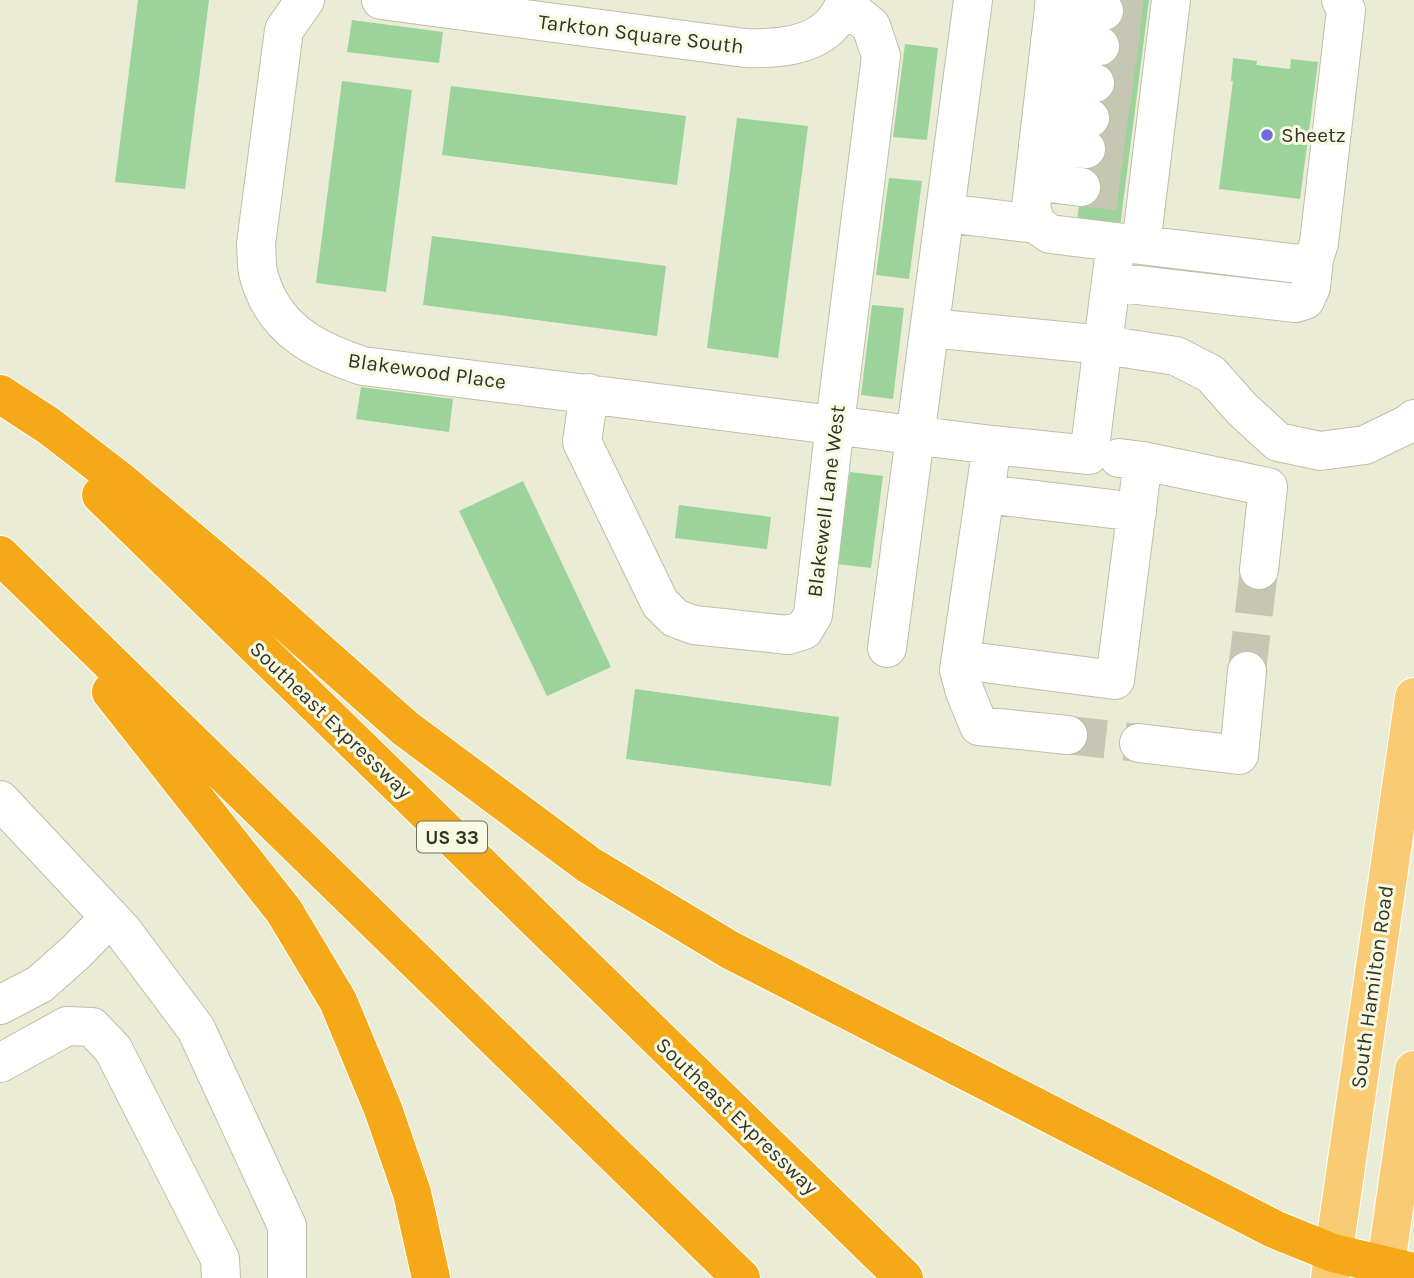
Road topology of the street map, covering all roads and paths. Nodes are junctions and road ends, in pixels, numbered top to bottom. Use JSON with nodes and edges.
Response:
{"nodes":[{"id":1,"x":305,"y":0,"type":"edge"},
{"id":2,"x":381,"y":0,"type":"edge"},
{"id":3,"x":973,"y":0,"type":"edge"},
{"id":4,"x":1341,"y":0,"type":"edge"},
{"id":5,"x":846,"y":3,"type":"edge"},
{"id":6,"x":1047,"y":63,"type":"edge"},
{"id":7,"x":1151,"y":80,"type":"edge"},
{"id":8,"x":1095,"y":82,"type":"junction"},
{"id":9,"x":1034,"y":181,"type":"junction"},
{"id":10,"x":1082,"y":187,"type":"tunnel mouth"},
{"id":11,"x":946,"y":213,"type":"junction"},
{"id":12,"x":1036,"y":224,"type":"junction"},
{"id":13,"x":1128,"y":243,"type":"junction"},
{"id":14,"x":1314,"y":259,"type":"junction"},
{"id":15,"x":1111,"y":282,"type":"junction"},
{"id":16,"x":930,"y":328,"type":"junction"},
{"id":17,"x":1104,"y":345,"type":"junction"},
{"id":18,"x":589,"y":393,"type":"junction"},
{"id":19,"x":0,"y":395,"type":"edge"},
{"id":20,"x":1414,"y":419,"type":"edge"},
{"id":21,"x":835,"y":424,"type":"junction"},
{"id":22,"x":916,"y":434,"type":"junction"},
{"id":23,"x":992,"y":445,"type":"junction"},
{"id":24,"x":1089,"y":455,"type":"junction"},
{"id":25,"x":1143,"y":461,"type":"junction"},
{"id":26,"x":985,"y":494,"type":"junction"},
{"id":27,"x":1137,"y":512,"type":"junction"},
{"id":28,"x":0,"y":555,"type":"edge"},
{"id":29,"x":1259,"y":570,"type":"tunnel mouth"},
{"id":30,"x":32,"y":586,"type":"junction"},
{"id":31,"x":887,"y":648,"type":"dead end"},
{"id":32,"x":961,"y":660,"type":"junction"},
{"id":33,"x":1247,"y":671,"type":"tunnel mouth"},
{"id":34,"x":1414,"y":697,"type":"edge"},
{"id":35,"x":1068,"y":735,"type":"tunnel mouth"},
{"id":36,"x":1139,"y":743,"type":"tunnel mouth"},
{"id":37,"x":0,"y":800,"type":"edge"},
{"id":38,"x":110,"y":917,"type":"junction"},
{"id":39,"x":0,"y":1005,"type":"edge"},
{"id":40,"x":0,"y":1063,"type":"edge"},
{"id":41,"x":1414,"y":1070,"type":"edge"},
{"id":42,"x":1331,"y":1265,"type":"edge"},
{"id":43,"x":1395,"y":1272,"type":"edge"},
{"id":44,"x":221,"y":1278,"type":"edge"},
{"id":45,"x":287,"y":1278,"type":"edge"},
{"id":46,"x":431,"y":1278,"type":"edge"},
{"id":47,"x":741,"y":1278,"type":"edge"},
{"id":48,"x":904,"y":1278,"type":"edge"}],
"edges":[{"from":1,"to":18,"type":"lane","name":"Blakewood Place"},
{"from":2,"to":5,"type":"lane","name":"Tarkton Square South"},
{"from":3,"to":11,"type":"lane"},
{"from":4,"to":14,"type":"lane"},
{"from":5,"to":21,"type":"lane","name":"Blakewell Lane West"},
{"from":6,"to":8,"type":"lane"},
{"from":6,"to":8,"type":"lane"},
{"from":6,"to":8,"type":"lane"},
{"from":6,"to":9,"type":"lane"},
{"from":7,"to":13,"type":"lane"},
{"from":9,"to":10,"type":"lane"},
{"from":9,"to":12,"type":"lane"},
{"from":11,"to":12,"type":"lane"},
{"from":11,"to":16,"type":"lane"},
{"from":12,"to":13,"type":"lane"},
{"from":13,"to":14,"type":"lane"},
{"from":13,"to":15,"type":"lane"},
{"from":14,"to":15,"type":"lane"},
{"from":15,"to":17,"type":"lane"},
{"from":16,"to":17,"type":"lane"},
{"from":16,"to":22,"type":"lane"},
{"from":17,"to":20,"type":"lane"},
{"from":17,"to":24,"type":"lane"},
{"from":18,"to":21,"type":"lane","name":"Blakewood Place"},
{"from":18,"to":21,"type":"lane","name":"Blakewell Lane West"},
{"from":19,"to":42,"type":"highway"},
{"from":19,"to":48,"type":"highway","name":"Southeast Expressway","number":"US 33"},
{"from":21,"to":22,"type":"lane","name":"Blakewood Place"},
{"from":22,"to":23,"type":"lane","name":"Blakewood Place"},
{"from":22,"to":31,"type":"lane"},
{"from":23,"to":24,"type":"lane","name":"Blakewood Place"},
{"from":23,"to":26,"type":"lane"},
{"from":24,"to":25,"type":"lane","name":"Blakewood Place"},
{"from":25,"to":27,"type":"lane"},
{"from":25,"to":29,"type":"lane","name":"Blakewood Place"},
{"from":26,"to":27,"type":"lane"},
{"from":26,"to":32,"type":"lane"},
{"from":27,"to":32,"type":"lane"},
{"from":28,"to":30,"type":"highway"},
{"from":30,"to":46,"type":"highway"},
{"from":30,"to":47,"type":"highway"},
{"from":32,"to":35,"type":"lane"},
{"from":33,"to":36,"type":"lane"},
{"from":34,"to":42,"type":"main road","name":"South Hamilton Road"},
{"from":37,"to":38,"type":"lane"},
{"from":38,"to":39,"type":"lane"},
{"from":38,"to":45,"type":"lane"},
{"from":40,"to":44,"type":"lane"},
{"from":41,"to":43,"type":"main road"},
{"from":42,"to":43,"type":"highway"}]}
